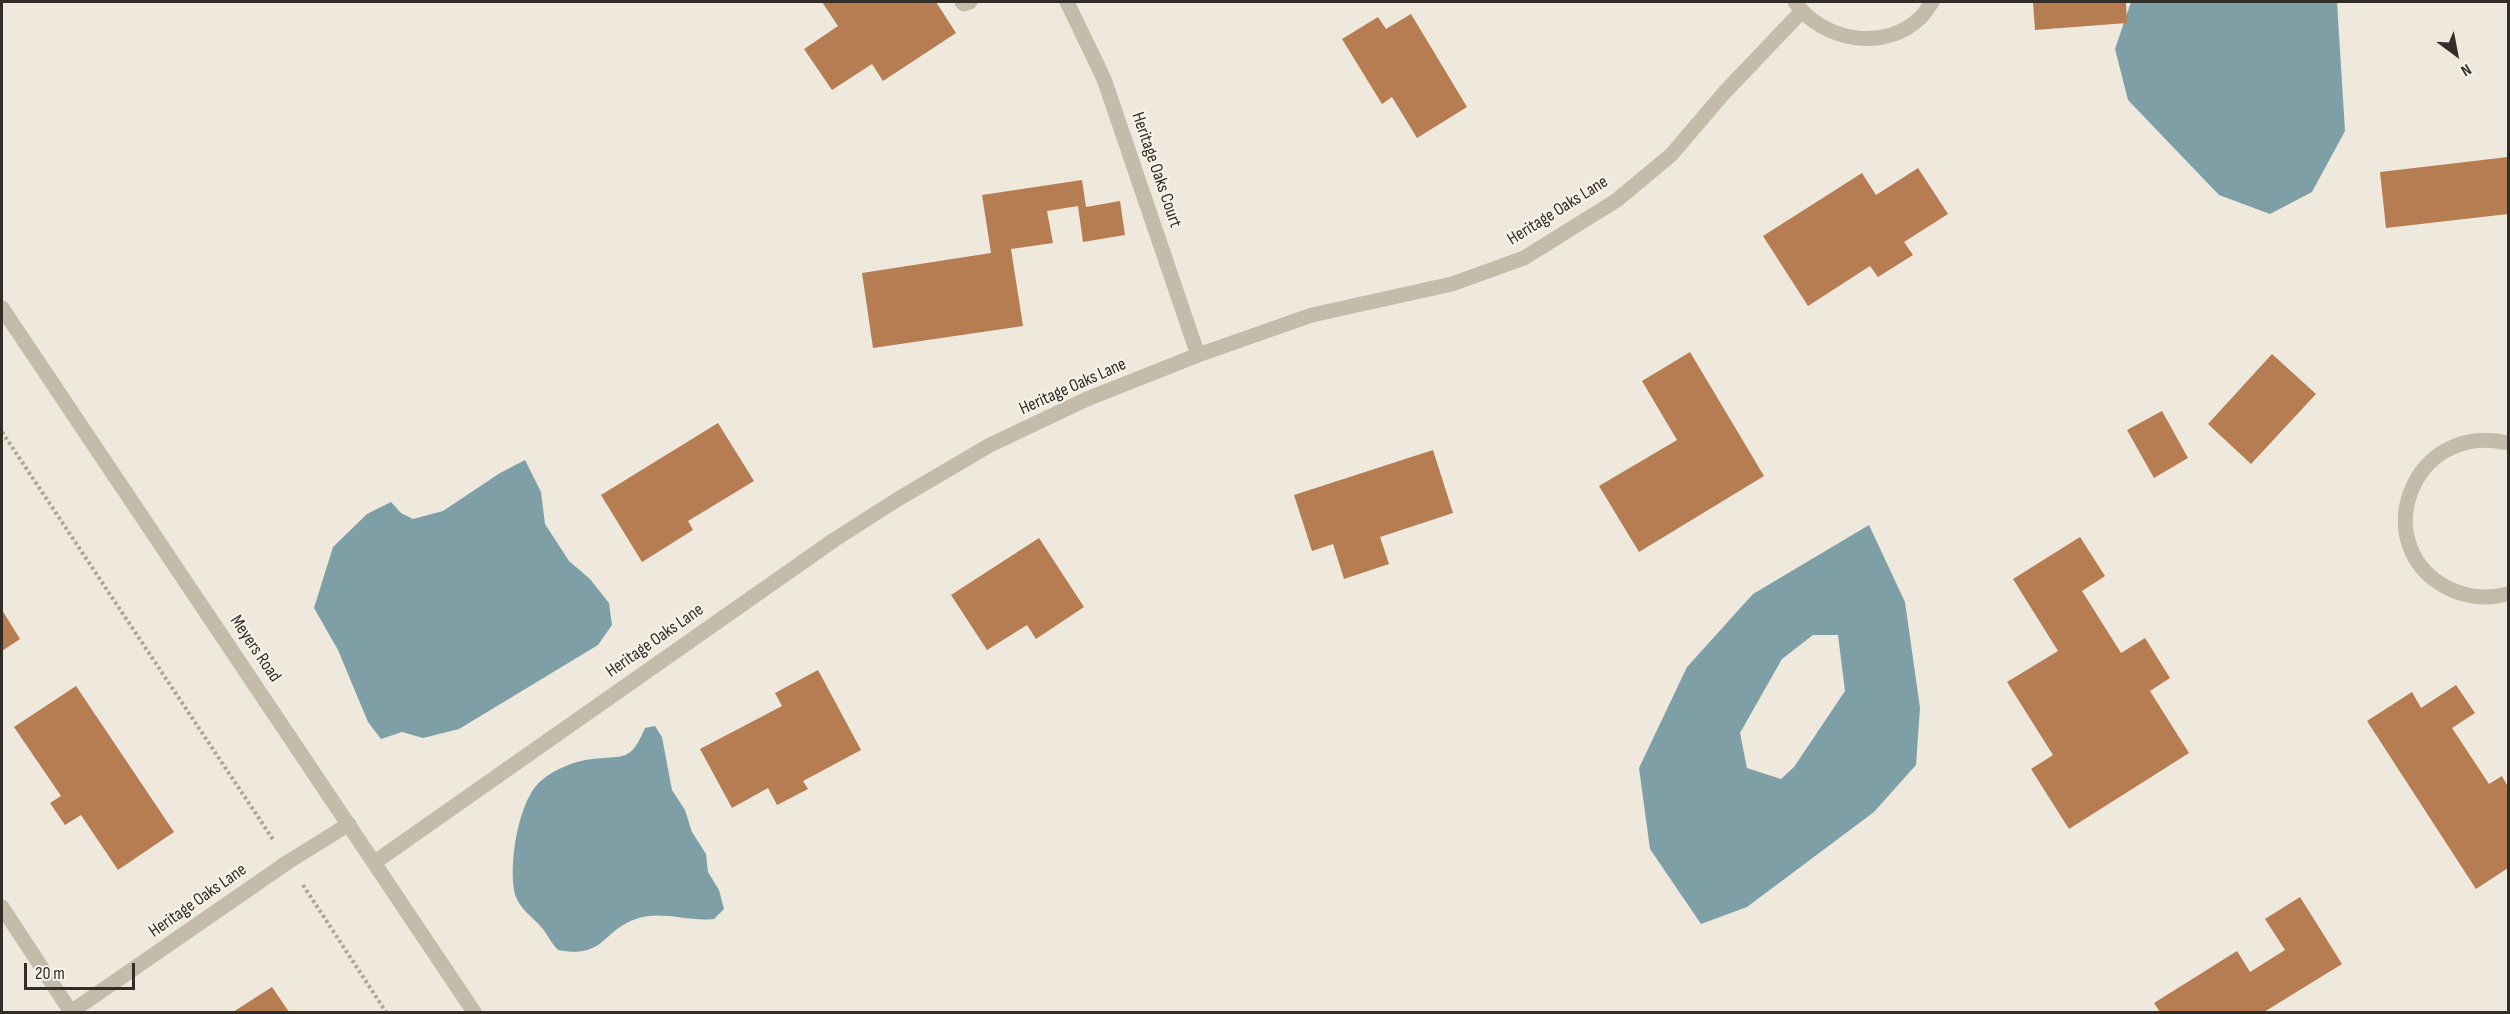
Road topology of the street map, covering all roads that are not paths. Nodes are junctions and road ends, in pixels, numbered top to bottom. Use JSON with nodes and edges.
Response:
{"nodes":[{"id":1,"x":962,"y":2,"type":"edge"},
{"id":2,"x":970,"y":2,"type":"edge"},
{"id":3,"x":1066,"y":2,"type":"edge"},
{"id":4,"x":1932,"y":2,"type":"edge"},
{"id":5,"x":1798,"y":6,"type":"edge"},
{"id":6,"x":2,"y":308,"type":"edge"},
{"id":7,"x":1198,"y":355,"type":"junction"},
{"id":8,"x":2508,"y":443,"type":"edge"},
{"id":9,"x":2508,"y":594,"type":"edge"},
{"id":10,"x":349,"y":824,"type":"junction"},
{"id":11,"x":375,"y":862,"type":"junction"},
{"id":12,"x":2,"y":907,"type":"edge"},
{"id":13,"x":71,"y":1012,"type":"edge"},
{"id":14,"x":474,"y":1012,"type":"edge"}],
"edges":[{"from":1,"to":2,"type":"street"},
{"from":3,"to":7,"type":"street","name":"Heritage Oaks Court"},
{"from":4,"to":5,"type":"street","name":"Heritage Oaks Lane"},
{"from":5,"to":7,"type":"street","name":"Heritage Oaks Lane"},
{"from":6,"to":10,"type":"street","name":"Meyers Road"},
{"from":7,"to":11,"type":"street","name":"Heritage Oaks Lane"},
{"from":8,"to":9,"type":"street"},
{"from":10,"to":11,"type":"street","name":"Meyers Road"},
{"from":10,"to":13,"type":"street","name":"Heritage Oaks Lane"},
{"from":11,"to":14,"type":"street","name":"Meyers Road"},
{"from":12,"to":13,"type":"street"}]}
